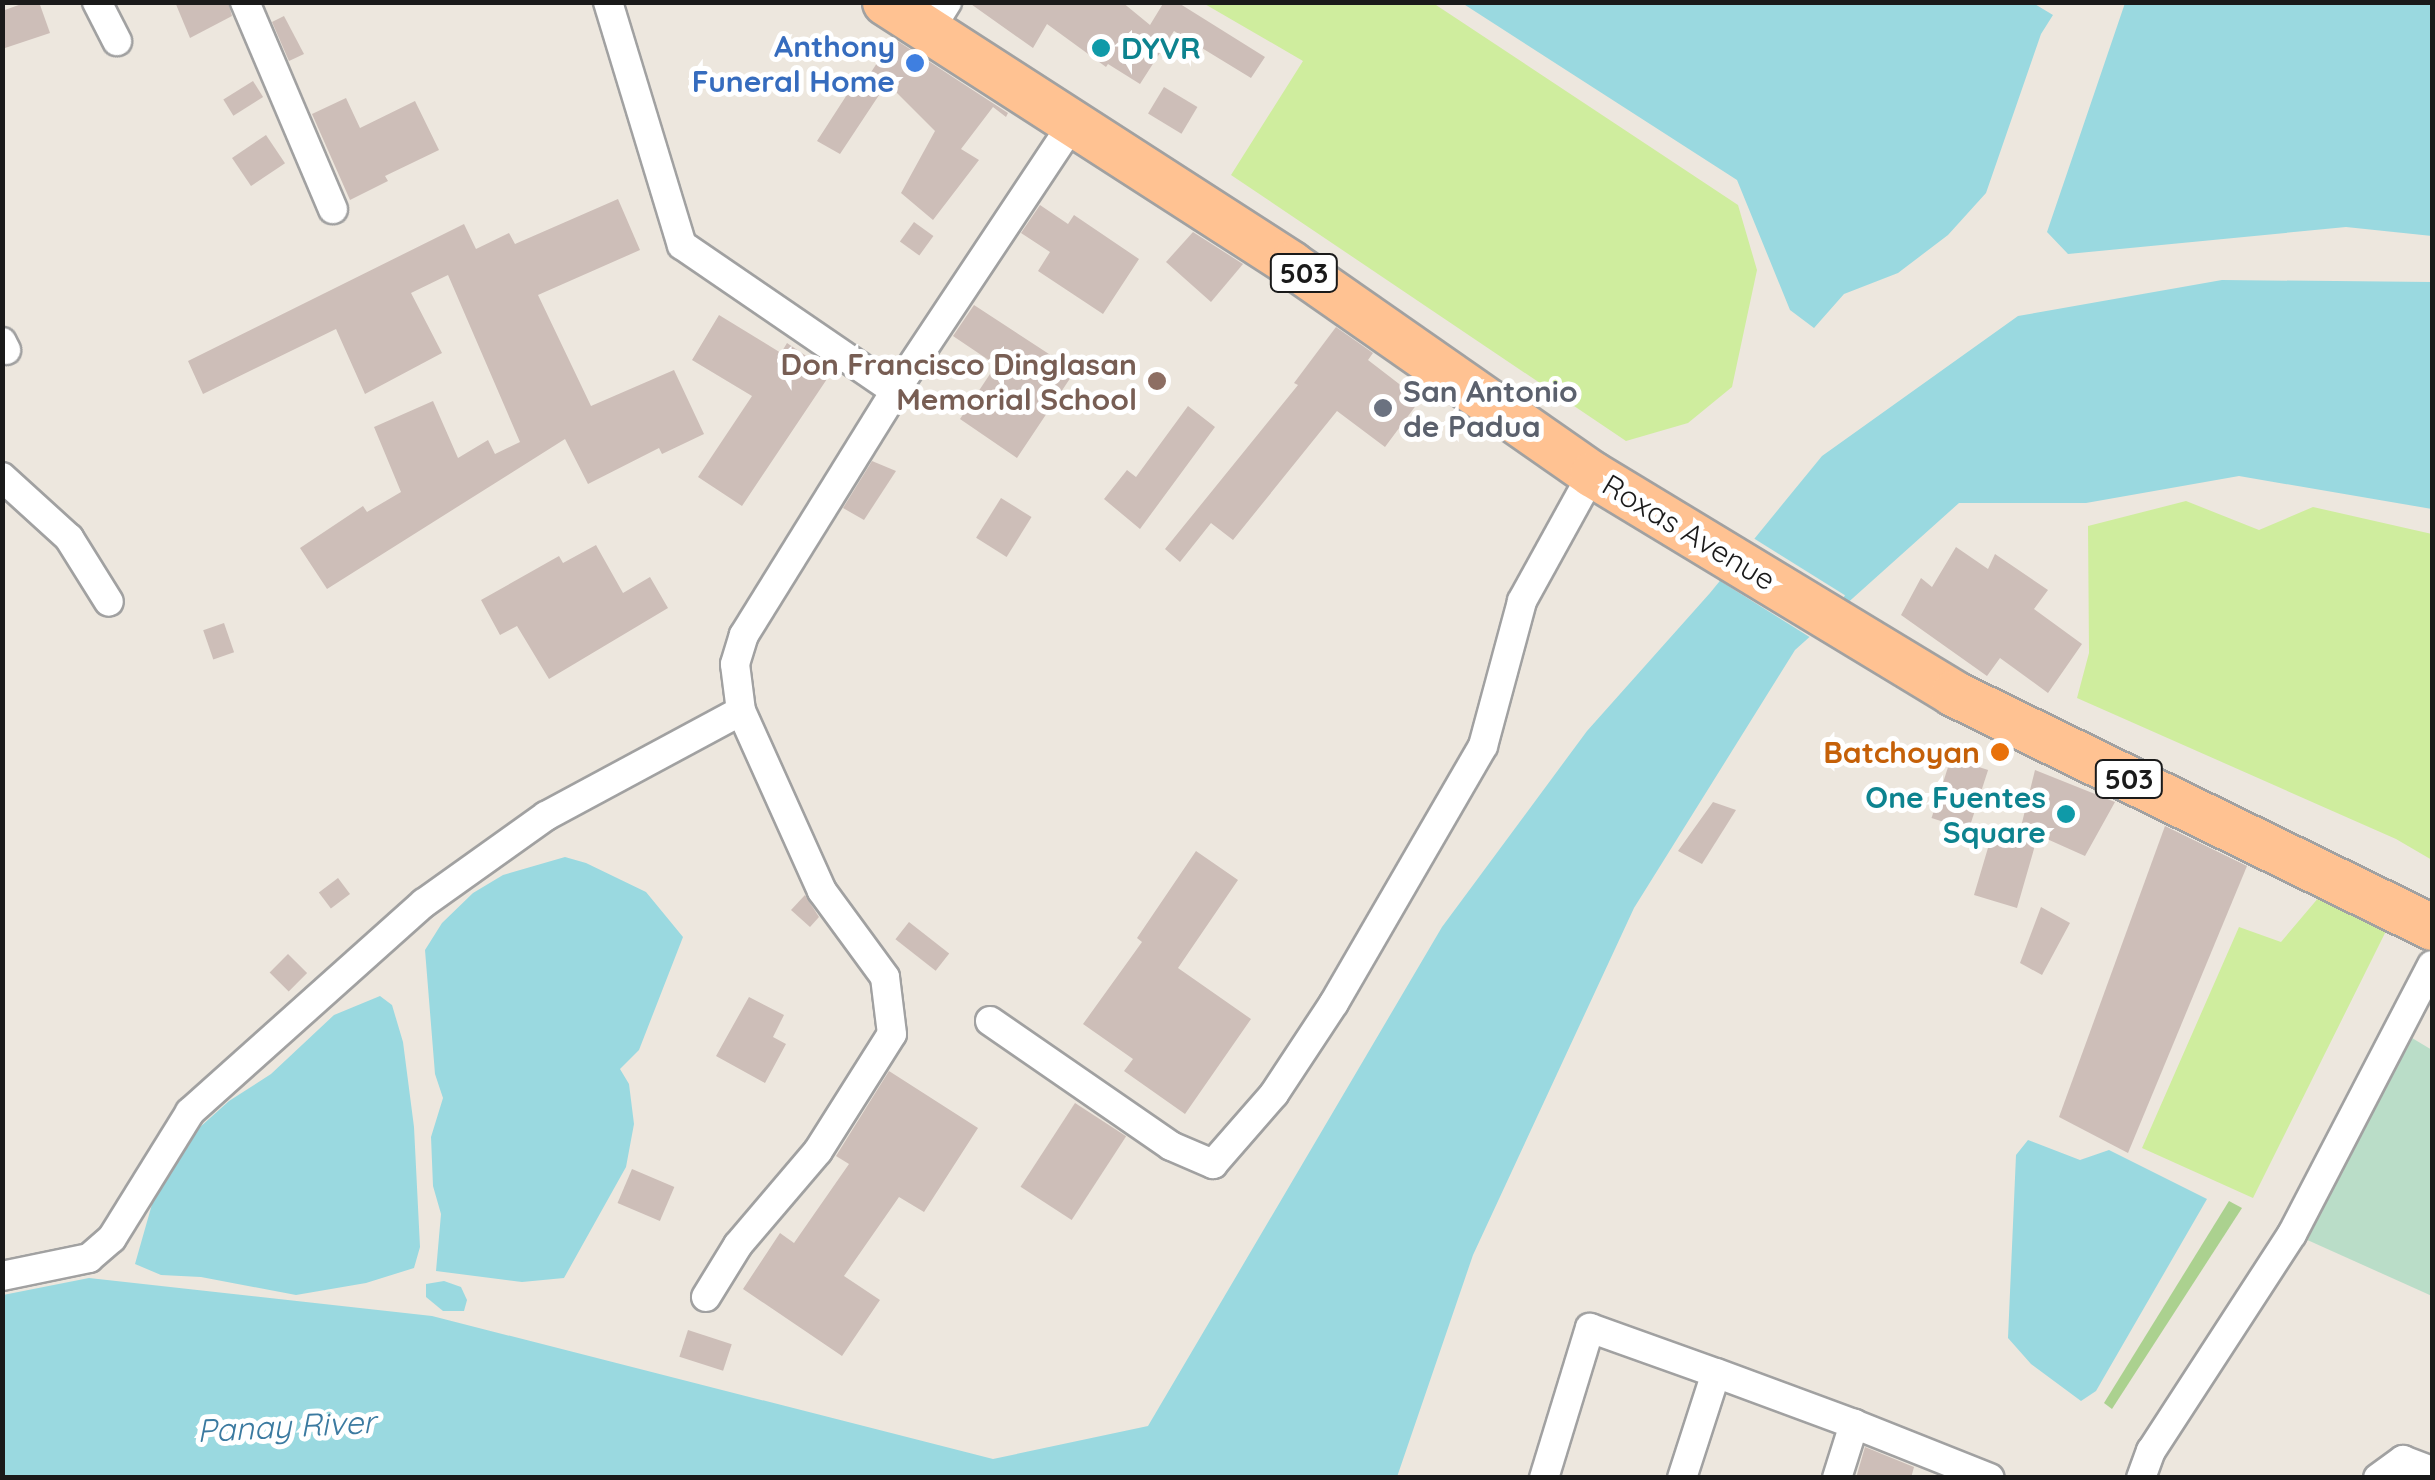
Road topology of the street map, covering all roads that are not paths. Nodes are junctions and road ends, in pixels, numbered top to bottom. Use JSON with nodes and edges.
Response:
{"nodes":[{"id":1,"x":96,"y":2,"type":"edge"},
{"id":2,"x":246,"y":2,"type":"edge"},
{"id":3,"x":608,"y":2,"type":"edge"},
{"id":4,"x":884,"y":2,"type":"edge"},
{"id":5,"x":938,"y":17,"type":"edge"},
{"id":6,"x":117,"y":41,"type":"dead end"},
{"id":7,"x":1074,"y":122,"type":"junction"},
{"id":8,"x":333,"y":209,"type":"dead end"},
{"id":9,"x":895,"y":391,"type":"junction"},
{"id":10,"x":1592,"y":474,"type":"junction"},
{"id":11,"x":2,"y":477,"type":"edge"},
{"id":12,"x":109,"y":602,"type":"dead end"},
{"id":13,"x":741,"y":710,"type":"junction"},
{"id":14,"x":2432,"y":927,"type":"edge"},
{"id":15,"x":2432,"y":965,"type":"edge"},
{"id":16,"x":990,"y":1020,"type":"dead end"},
{"id":17,"x":2,"y":1276,"type":"edge"},
{"id":18,"x":706,"y":1296,"type":"dead end"},
{"id":19,"x":1716,"y":1373,"type":"junction"},
{"id":20,"x":1854,"y":1424,"type":"junction"},
{"id":21,"x":2432,"y":1470,"type":"edge"},
{"id":22,"x":1544,"y":1478,"type":"edge"},
{"id":23,"x":1682,"y":1478,"type":"edge"},
{"id":24,"x":1837,"y":1478,"type":"edge"},
{"id":25,"x":1990,"y":1478,"type":"edge"},
{"id":26,"x":2141,"y":1478,"type":"edge"},
{"id":27,"x":2378,"y":1478,"type":"edge"}],
"edges":[{"from":1,"to":6,"type":"street"},
{"from":2,"to":8,"type":"street"},
{"from":3,"to":9,"type":"street"},
{"from":4,"to":5,"type":"main road","name":"Roxas Avenue","number":"503"},
{"from":5,"to":7,"type":"main road","name":"Roxas Avenue","number":"503"},
{"from":7,"to":9,"type":"street"},
{"from":7,"to":10,"type":"main road","name":"Roxas Avenue","number":"503"},
{"from":9,"to":13,"type":"street"},
{"from":10,"to":14,"type":"main road","name":"Roxas Avenue","number":"503"},
{"from":10,"to":16,"type":"street"},
{"from":11,"to":12,"type":"street"},
{"from":13,"to":17,"type":"street"},
{"from":13,"to":18,"type":"street"},
{"from":15,"to":26,"type":"street"},
{"from":19,"to":20,"type":"street"},
{"from":19,"to":22,"type":"street"},
{"from":19,"to":23,"type":"street"},
{"from":20,"to":24,"type":"street"},
{"from":20,"to":25,"type":"street"},
{"from":21,"to":27,"type":"street"}]}
